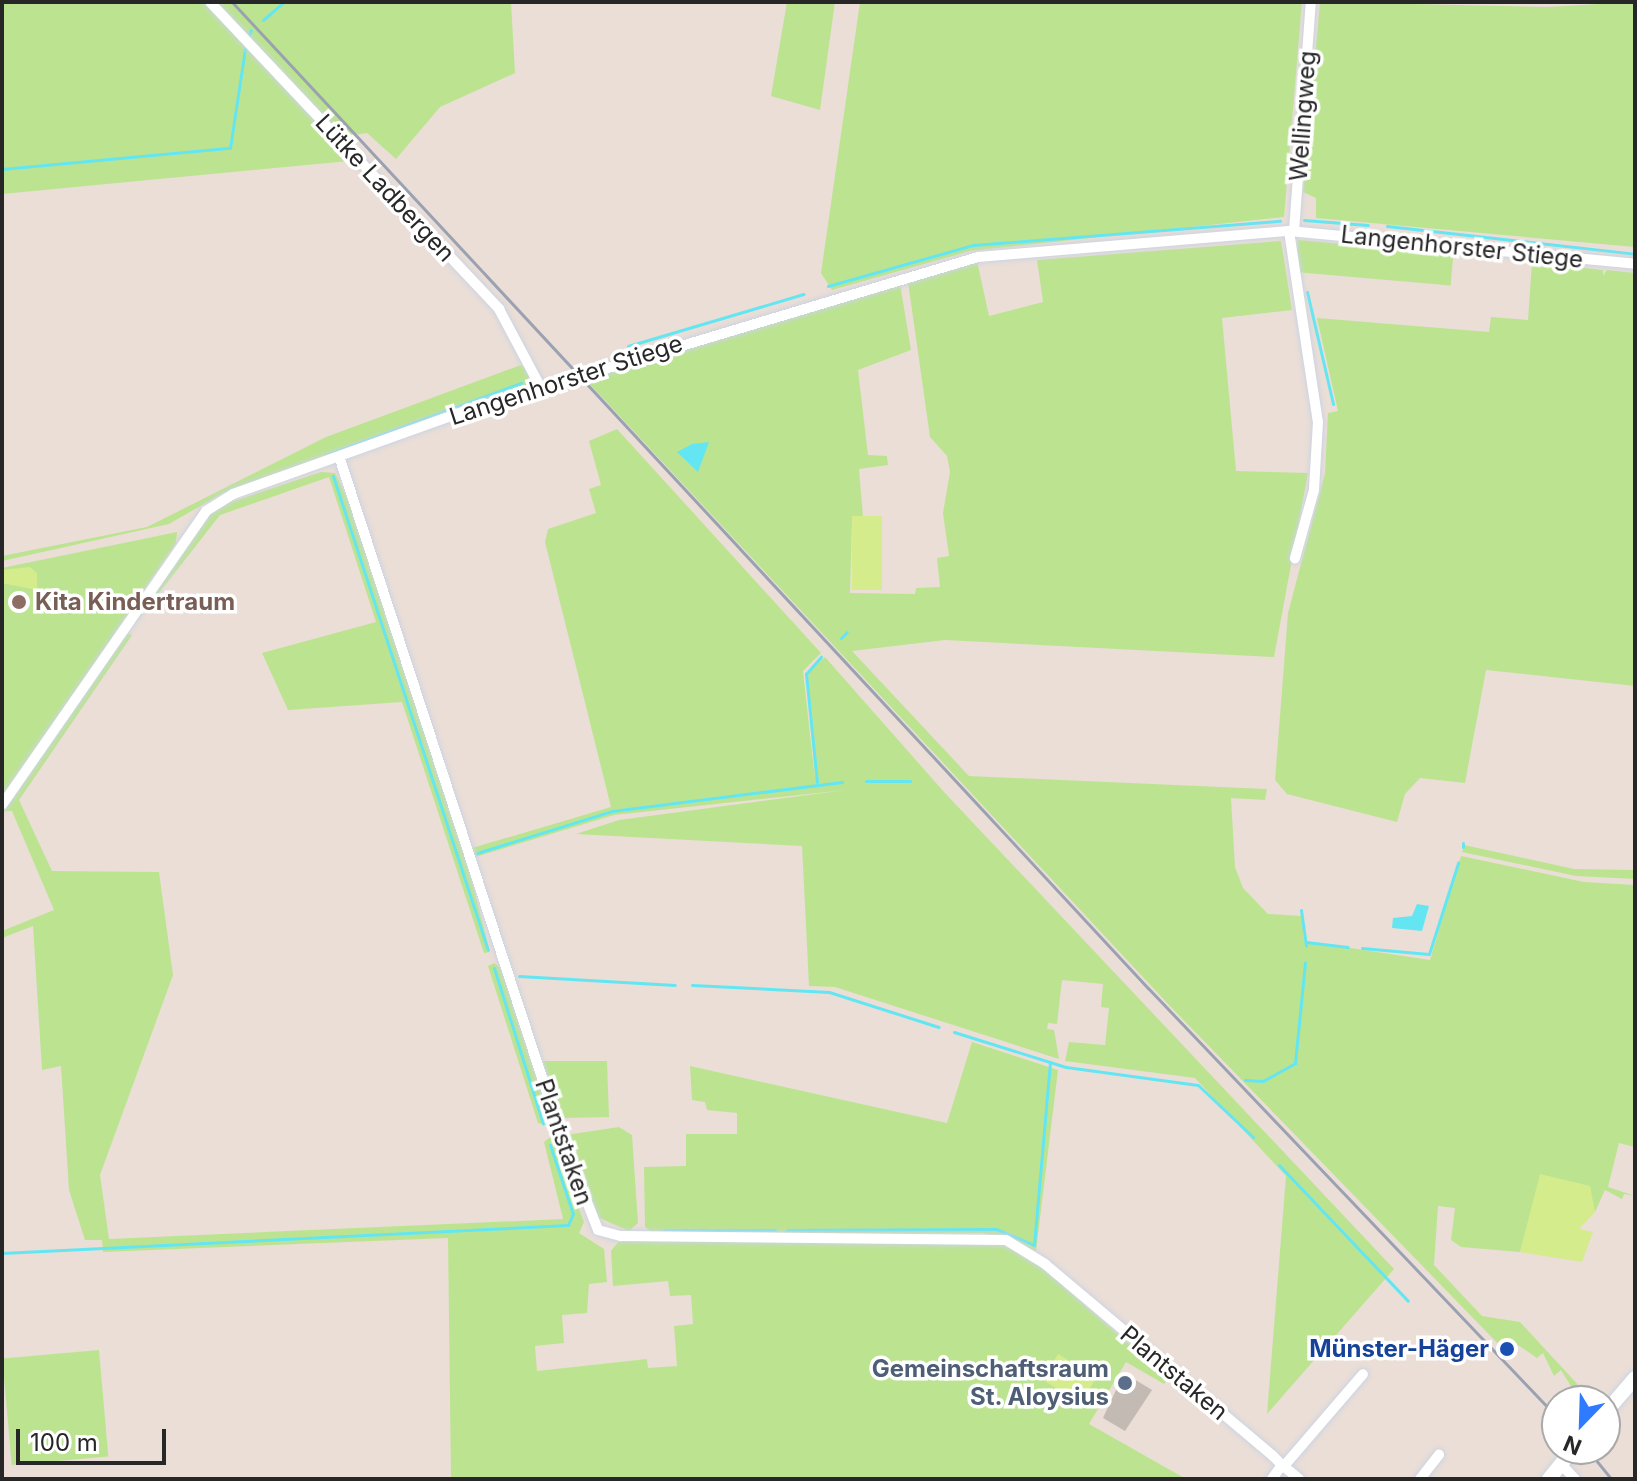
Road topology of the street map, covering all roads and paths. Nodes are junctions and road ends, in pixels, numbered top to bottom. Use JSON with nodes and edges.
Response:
{"nodes":[{"id":1,"x":210,"y":2,"type":"edge"},
{"id":2,"x":1311,"y":2,"type":"edge"},
{"id":3,"x":1291,"y":231,"type":"junction"},
{"id":4,"x":1635,"y":264,"type":"edge"},
{"id":5,"x":541,"y":388,"type":"junction"},
{"id":6,"x":340,"y":459,"type":"junction"},
{"id":7,"x":1295,"y":558,"type":"dead end"},
{"id":8,"x":2,"y":805,"type":"edge"},
{"id":9,"x":1363,"y":1374,"type":"dead end"},
{"id":10,"x":1635,"y":1378,"type":"edge"},
{"id":11,"x":1621,"y":1394,"type":"edge"},
{"id":12,"x":1439,"y":1455,"type":"dead end"},
{"id":13,"x":1283,"y":1466,"type":"junction"},
{"id":14,"x":1272,"y":1479,"type":"edge"},
{"id":15,"x":1299,"y":1479,"type":"edge"},
{"id":16,"x":1420,"y":1479,"type":"edge"}],
"edges":[{"from":1,"to":5,"type":"street","name":"Lütke Ladbergen"},
{"from":2,"to":3,"type":"street","name":"Wellingweg"},
{"from":3,"to":4,"type":"street","name":"Langenhorster Stiege"},
{"from":3,"to":5,"type":"street","name":"Langenhorster Stiege"},
{"from":3,"to":7,"type":"street"},
{"from":5,"to":6,"type":"street","name":"Langenhorster Stiege"},
{"from":6,"to":8,"type":"street","name":"Langenhorster Stiege"},
{"from":6,"to":13,"type":"street","name":"Plantstaken"},
{"from":9,"to":13,"type":"street"},
{"from":10,"to":11,"type":"main road"},
{"from":12,"to":16,"type":"street"},
{"from":13,"to":14,"type":"street"},
{"from":13,"to":15,"type":"street","name":"Plantstaken"}]}
